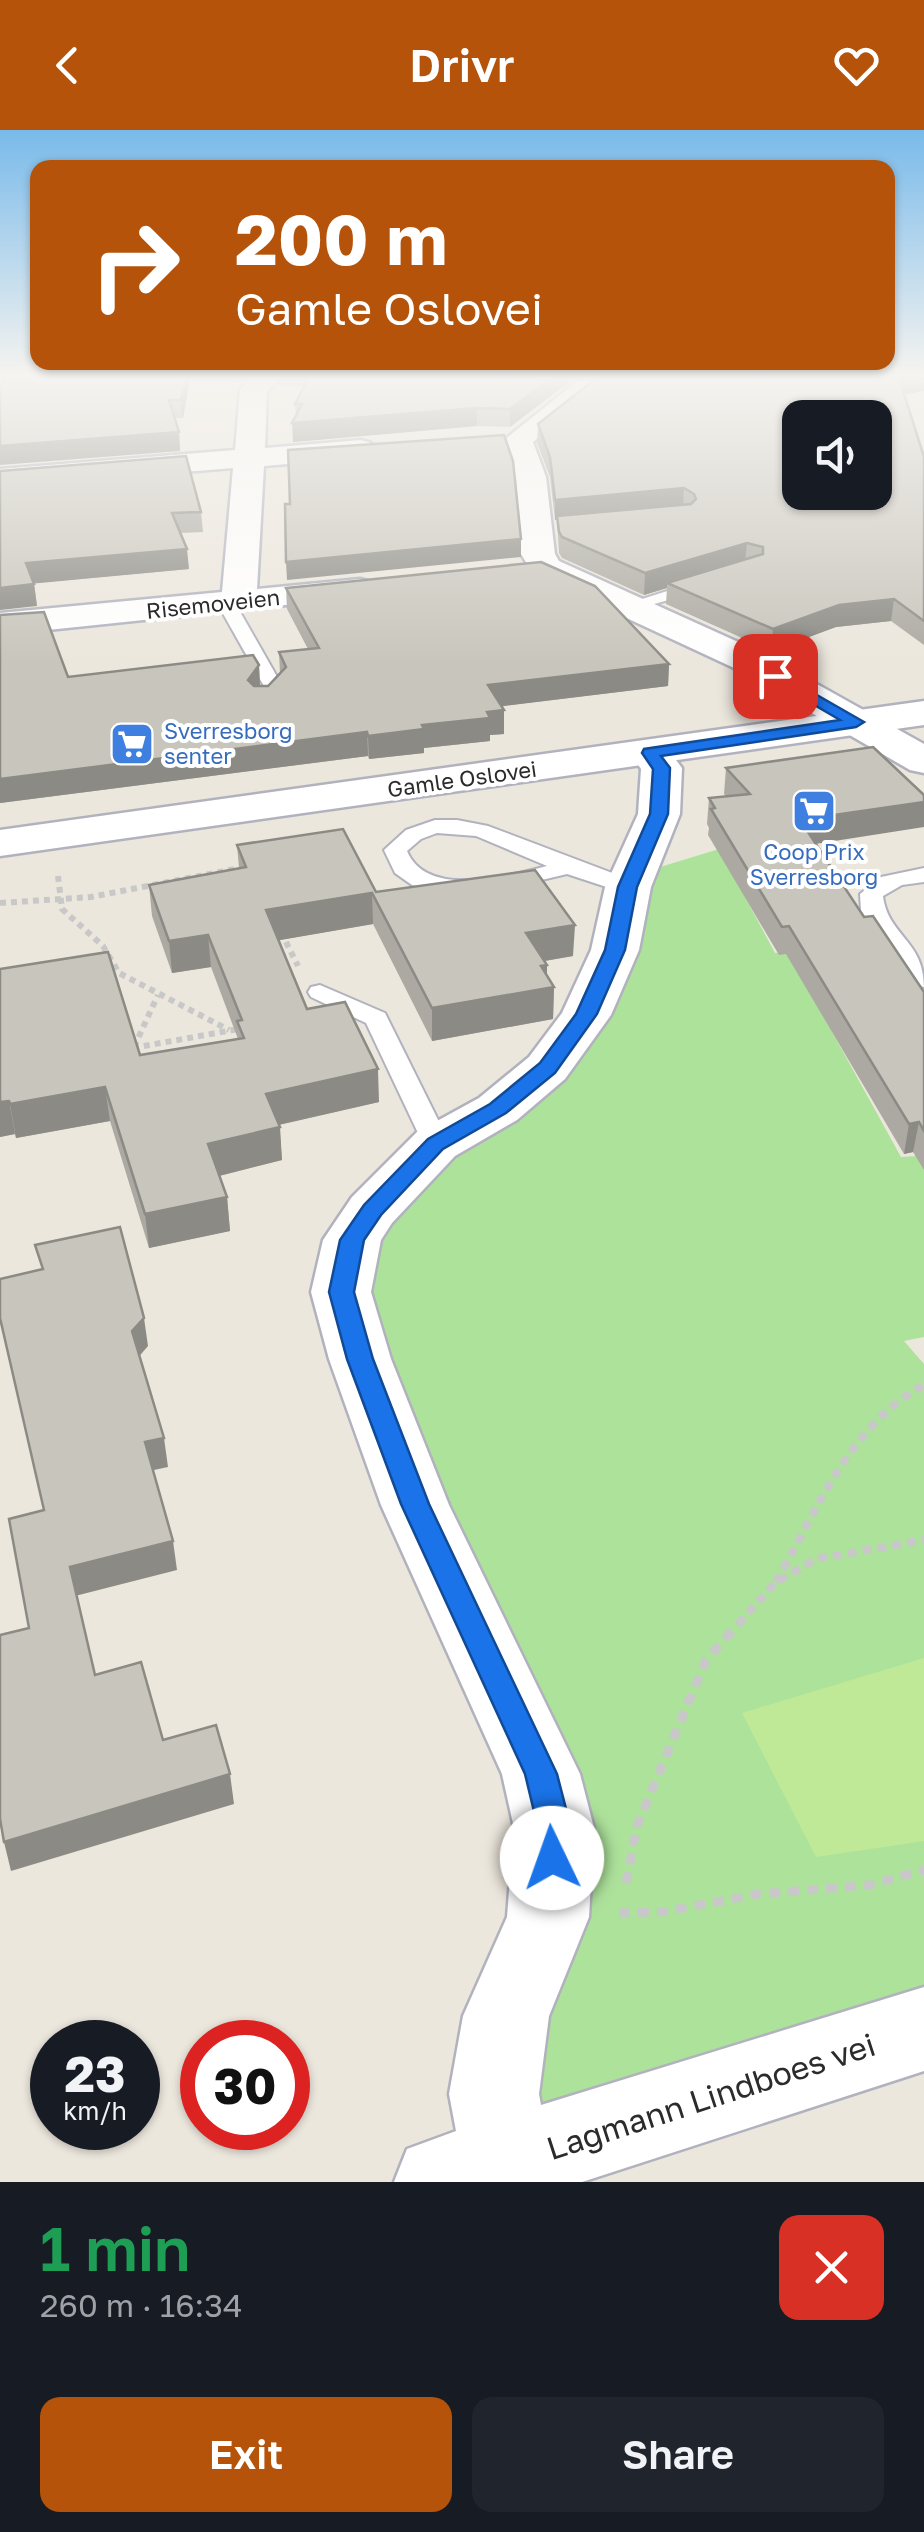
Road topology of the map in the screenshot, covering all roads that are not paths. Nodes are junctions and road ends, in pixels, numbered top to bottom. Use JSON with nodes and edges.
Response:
{"nodes":[{"id":1,"x":78,"y":472,"type":"edge"},
{"id":2,"x":248,"y":472,"type":"edge"},
{"id":3,"x":527,"y":472,"type":"edge"},
{"id":4,"x":0,"y":478,"type":"edge"},
{"id":5,"x":546,"y":568,"type":"junction"},
{"id":6,"x":511,"y":572,"type":"edge"},
{"id":7,"x":716,"y":581,"type":"edge"},
{"id":8,"x":387,"y":586,"type":"edge"},
{"id":9,"x":232,"y":603,"type":"junction"},
{"id":10,"x":629,"y":606,"type":"junction"},
{"id":11,"x":0,"y":624,"type":"edge"},
{"id":12,"x":264,"y":702,"type":"edge"},
{"id":13,"x":924,"y":713,"type":"edge"},
{"id":14,"x":856,"y":722,"type":"junction"},
{"id":15,"x":650,"y":753,"type":"junction"},
{"id":16,"x":923,"y":759,"type":"edge"},
{"id":17,"x":0,"y":842,"type":"edge"},
{"id":18,"x":568,"y":866,"type":"junction"},
{"id":19,"x":924,"y":875,"type":"edge"},
{"id":20,"x":628,"y":887,"type":"junction"},
{"id":21,"x":924,"y":980,"type":"edge"},
{"id":22,"x":320,"y":992,"type":"dead end"},
{"id":23,"x":436,"y":1144,"type":"junction"},
{"id":24,"x":924,"y":2029,"type":"edge"},
{"id":25,"x":486,"y":2176,"type":"edge"}],
"edges":[{"from":1,"to":4,"type":"street"},
{"from":2,"to":9,"type":"street"},
{"from":3,"to":5,"type":"street"},
{"from":5,"to":6,"type":"street"},
{"from":5,"to":10,"type":"street"},
{"from":7,"to":10,"type":"lane"},
{"from":8,"to":9,"type":"street","name":"Risemoveien"},
{"from":9,"to":11,"type":"street","name":"Risemoveien"},
{"from":9,"to":12,"type":"lane"},
{"from":10,"to":14,"type":"street"},
{"from":13,"to":14,"type":"street","name":"Gamle Oslovei"},
{"from":14,"to":15,"type":"street","name":"Gamle Oslovei"},
{"from":14,"to":16,"type":"street"},
{"from":15,"to":17,"type":"street","name":"Gamle Oslovei"},
{"from":15,"to":20,"type":"street"},
{"from":18,"to":18,"type":"lane"},
{"from":18,"to":20,"type":"lane"},
{"from":19,"to":21,"type":"lane"},
{"from":20,"to":23,"type":"street"},
{"from":22,"to":23,"type":"lane"},
{"from":23,"to":25,"type":"street"},
{"from":24,"to":25,"type":"street","name":"Lagmann Lindboes vei"}]}
